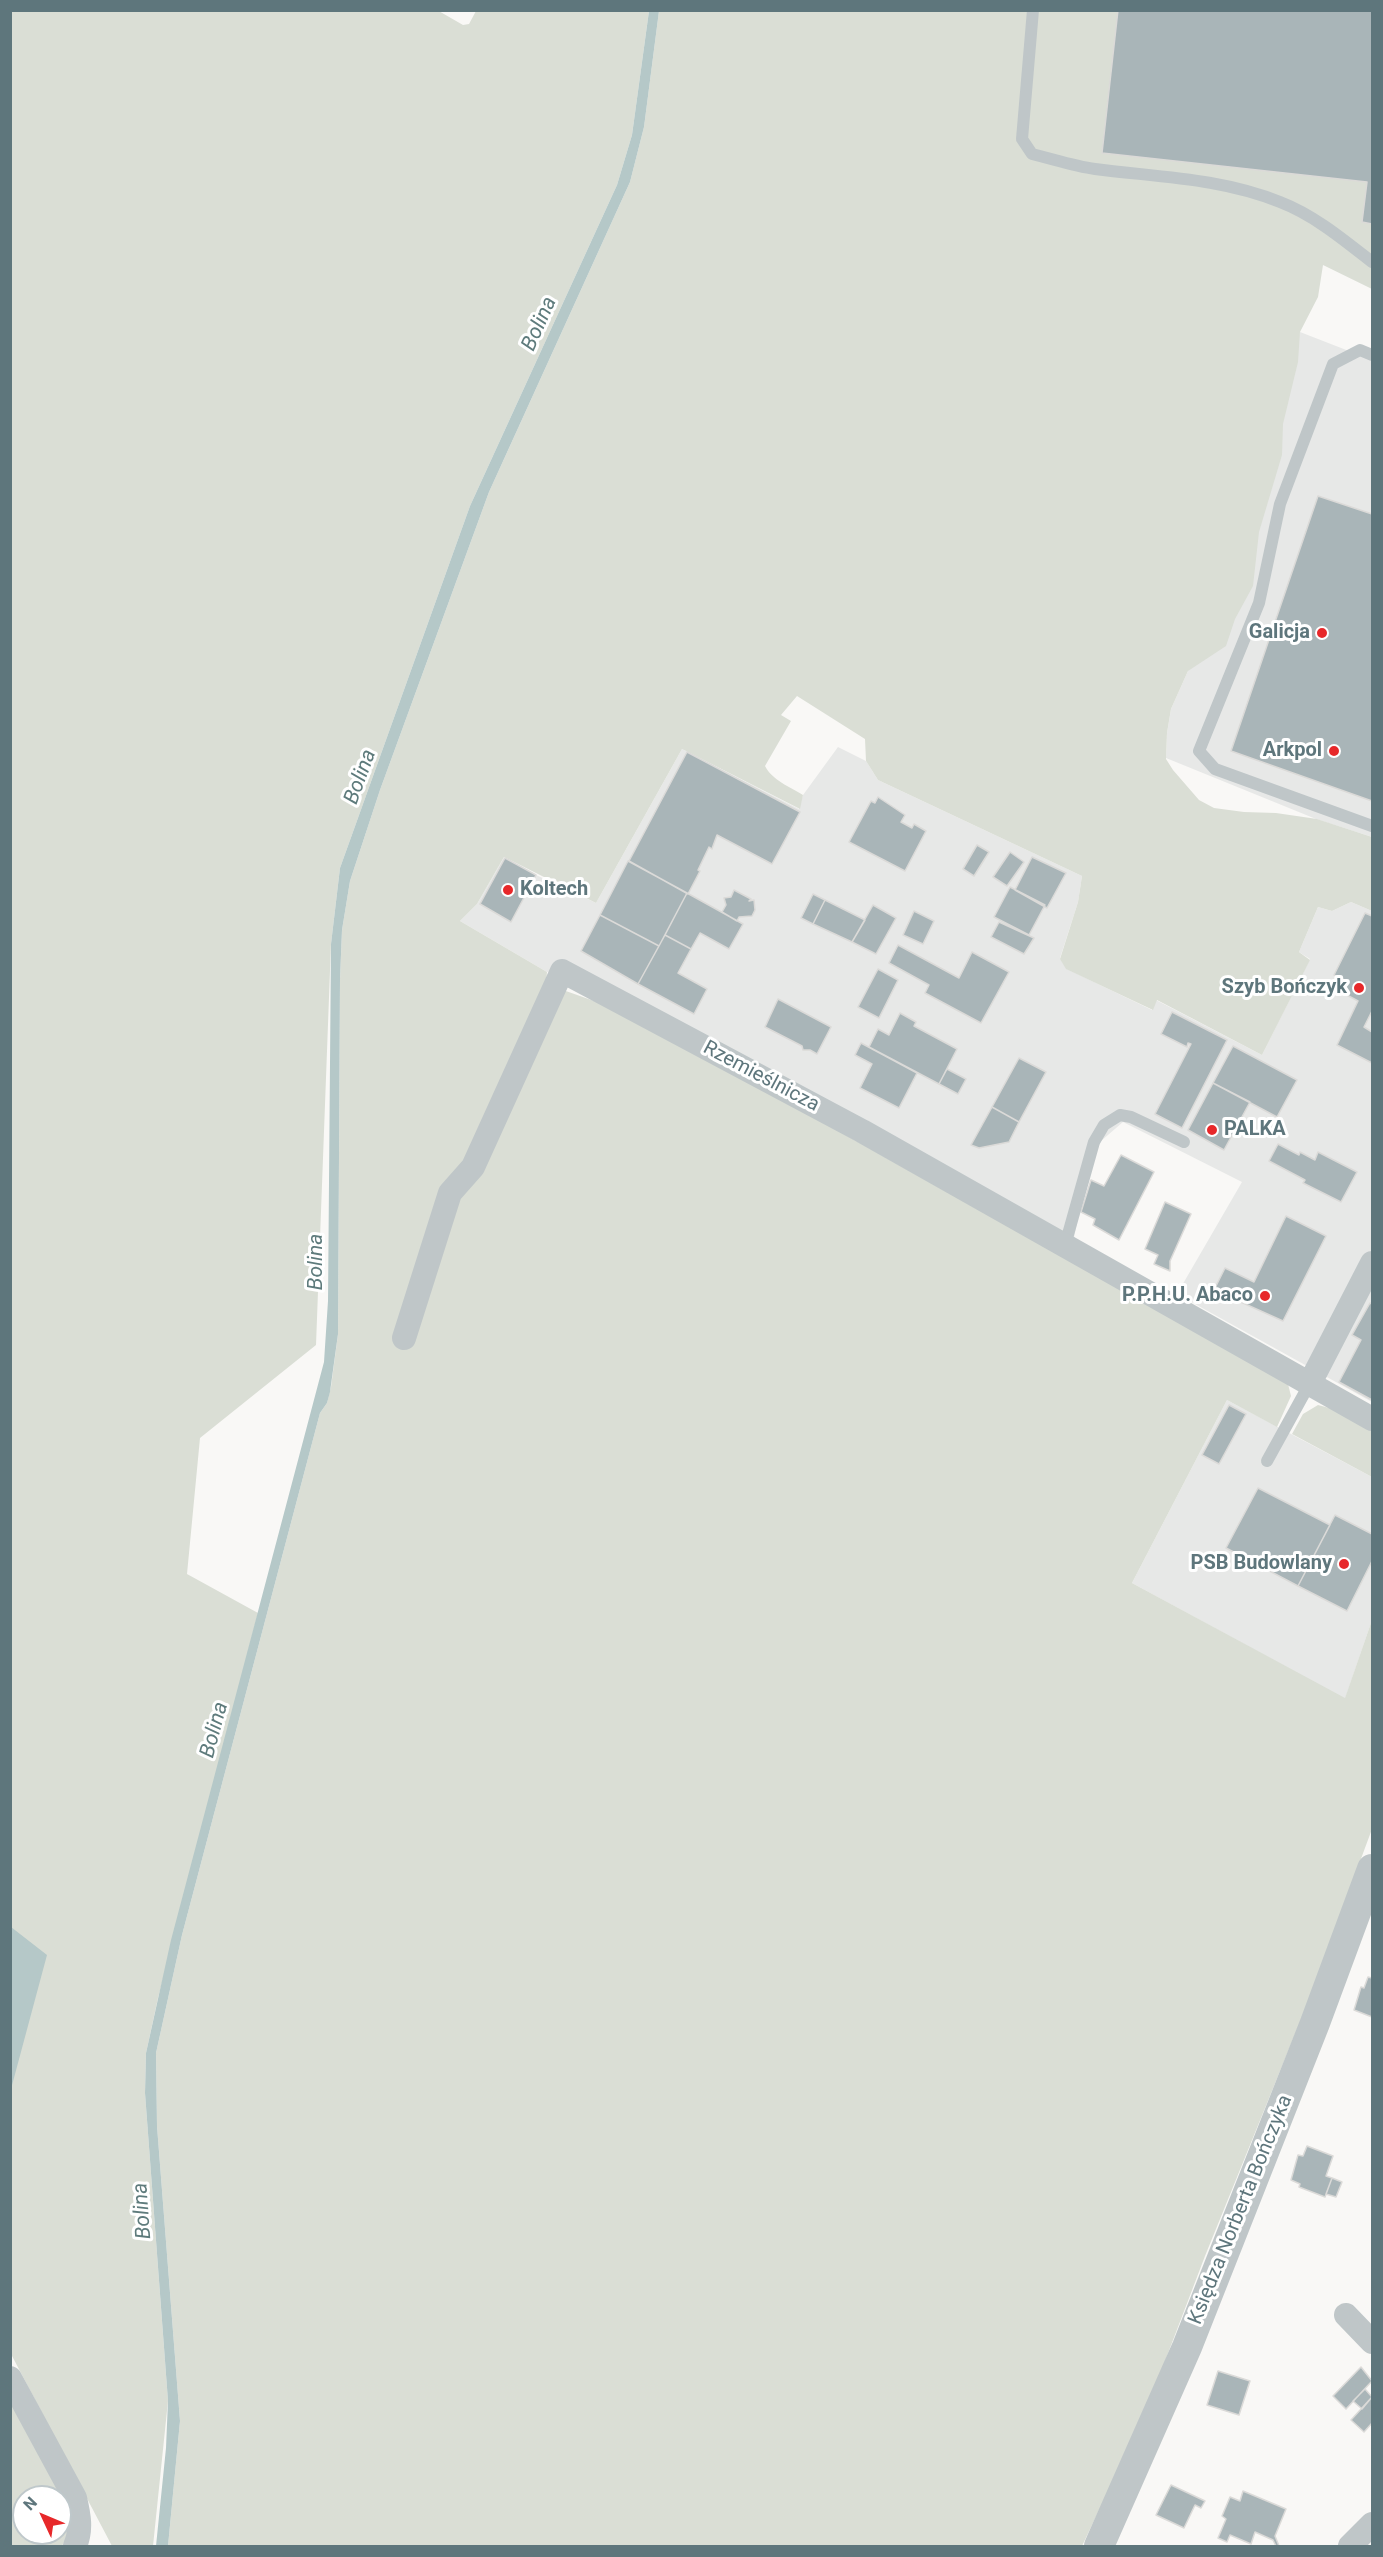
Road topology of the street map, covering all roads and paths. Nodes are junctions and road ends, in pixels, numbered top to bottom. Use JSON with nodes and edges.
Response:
{"nodes":[{"id":1,"x":1034,"y":10,"type":"edge"},
{"id":2,"x":1372,"y":262,"type":"edge"},
{"id":3,"x":1372,"y":355,"type":"edge"},
{"id":4,"x":1372,"y":826,"type":"edge"},
{"id":5,"x":1184,"y":1142,"type":"dead end"},
{"id":6,"x":1065,"y":1245,"type":"junction"},
{"id":7,"x":1372,"y":1263,"type":"edge"},
{"id":8,"x":404,"y":1338,"type":"dead end"},
{"id":9,"x":1310,"y":1383,"type":"junction"},
{"id":10,"x":1372,"y":1419,"type":"edge"},
{"id":11,"x":1267,"y":1461,"type":"dead end"},
{"id":12,"x":1372,"y":1869,"type":"edge"},
{"id":13,"x":1346,"y":2315,"type":"dead end"},
{"id":14,"x":1372,"y":2342,"type":"edge"},
{"id":15,"x":10,"y":2378,"type":"edge"},
{"id":16,"x":1372,"y":2524,"type":"edge"},
{"id":17,"x":75,"y":2547,"type":"edge"},
{"id":18,"x":1099,"y":2547,"type":"edge"},
{"id":19,"x":1350,"y":2547,"type":"edge"}],
"edges":[{"from":1,"to":2,"type":"lane"},
{"from":3,"to":4,"type":"lane"},
{"from":5,"to":6,"type":"lane"},
{"from":6,"to":8,"type":"street","name":"Rzemieślnicza"},
{"from":6,"to":9,"type":"street","name":"Rzemieślnicza"},
{"from":7,"to":9,"type":"street"},
{"from":9,"to":10,"type":"street","name":"Rzemieślnicza"},
{"from":9,"to":11,"type":"lane"},
{"from":12,"to":18,"type":"street","name":"Księdza Norberta Bończyka"},
{"from":13,"to":14,"type":"street"},
{"from":15,"to":17,"type":"street"},
{"from":16,"to":19,"type":"street"}]}
